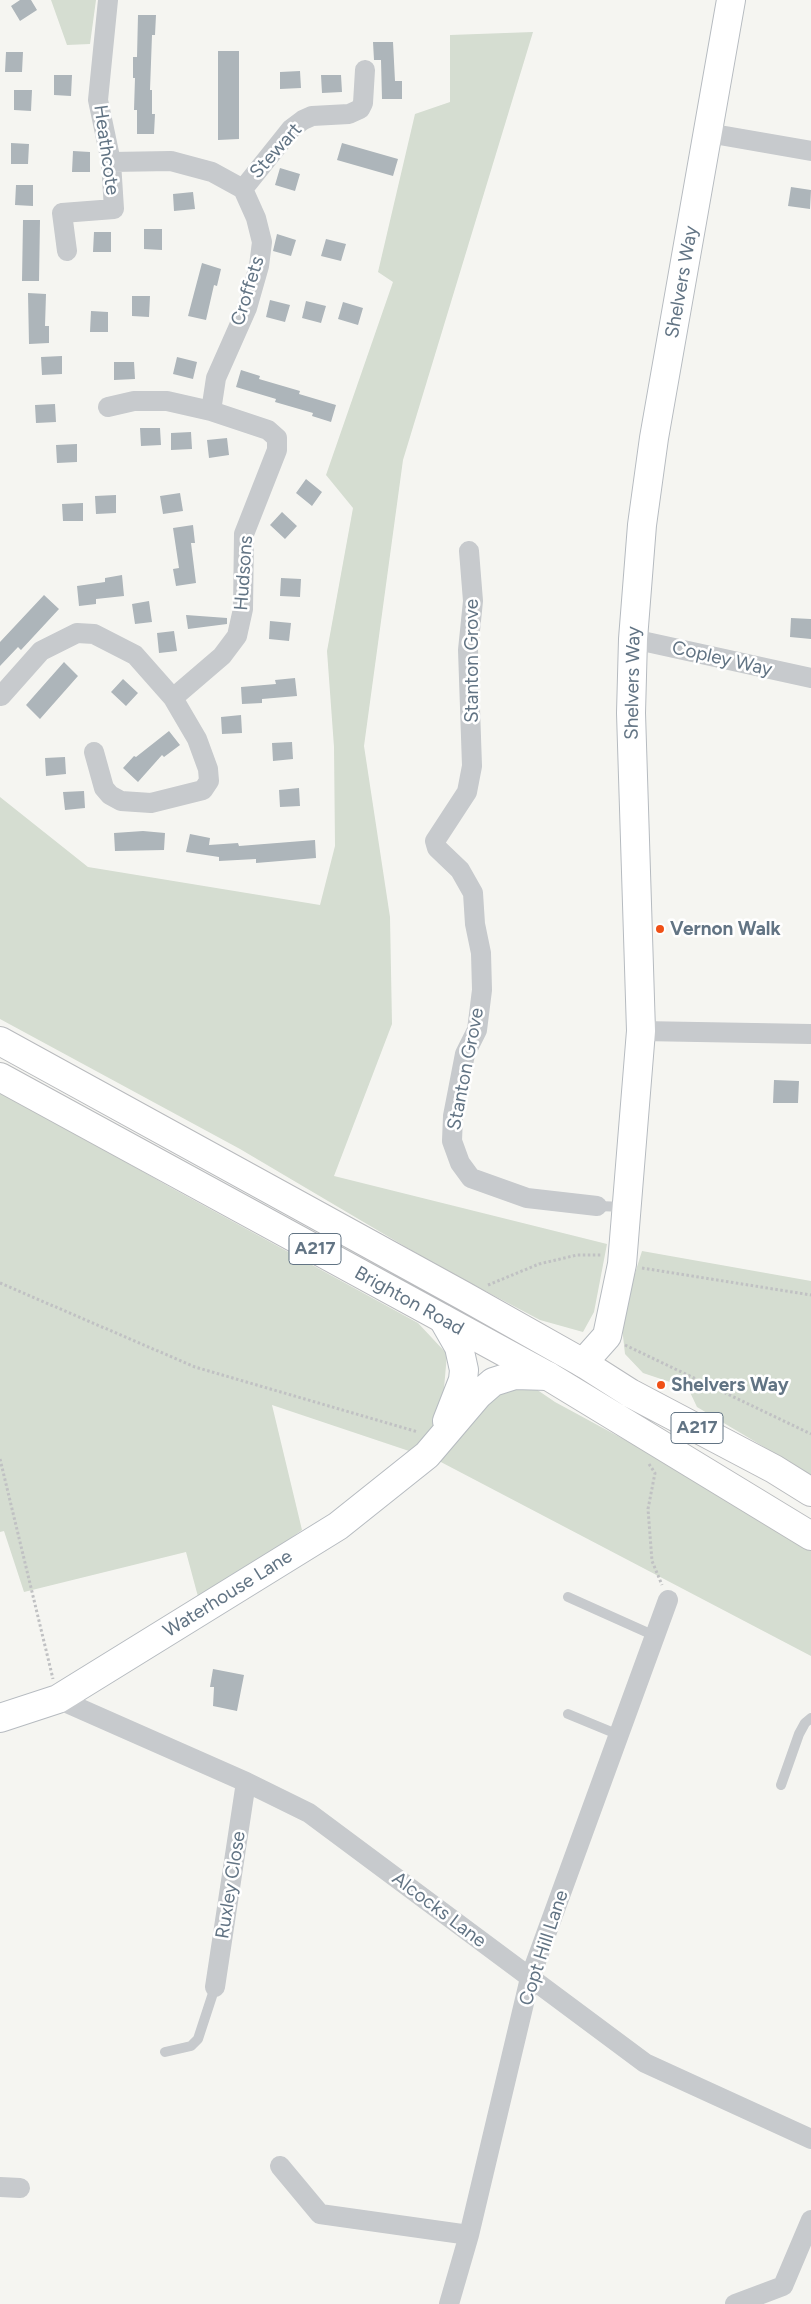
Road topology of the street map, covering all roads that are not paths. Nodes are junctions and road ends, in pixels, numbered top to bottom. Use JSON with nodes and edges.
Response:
{"nodes":[{"id":1,"x":108,"y":0,"type":"edge"},
{"id":2,"x":731,"y":0,"type":"edge"},
{"id":3,"x":364,"y":70,"type":"dead end"},
{"id":4,"x":708,"y":133,"type":"junction"},
{"id":5,"x":811,"y":151,"type":"edge"},
{"id":6,"x":111,"y":162,"type":"junction"},
{"id":7,"x":243,"y":189,"type":"junction"},
{"id":8,"x":66,"y":251,"type":"dead end"},
{"id":9,"x":108,"y":407,"type":"dead end"},
{"id":10,"x":211,"y":411,"type":"junction"},
{"id":11,"x":469,"y":551,"type":"dead end"},
{"id":12,"x":633,"y":639,"type":"junction"},
{"id":13,"x":811,"y":678,"type":"edge"},
{"id":14,"x":1,"y":696,"type":"edge"},
{"id":15,"x":172,"y":698,"type":"junction"},
{"id":16,"x":94,"y":752,"type":"dead end"},
{"id":17,"x":641,"y":1031,"type":"junction"},
{"id":18,"x":811,"y":1034,"type":"edge"},
{"id":19,"x":0,"y":1041,"type":"edge"},
{"id":20,"x":0,"y":1077,"type":"edge"},
{"id":21,"x":597,"y":1206,"type":"joint"},
{"id":22,"x":627,"y":1207,"type":"junction"},
{"id":23,"x":443,"y":1319,"type":"junction"},
{"id":24,"x":607,"y":1336,"type":"junction"},
{"id":25,"x":583,"y":1363,"type":"junction"},
{"id":26,"x":548,"y":1376,"type":"junction"},
{"id":27,"x":630,"y":1393,"type":"junction"},
{"id":28,"x":628,"y":1426,"type":"junction"},
{"id":29,"x":440,"y":1442,"type":"junction"},
{"id":30,"x":811,"y":1492,"type":"edge"},
{"id":31,"x":811,"y":1536,"type":"edge"},
{"id":32,"x":568,"y":1597,"type":"dead end"},
{"id":33,"x":668,"y":1600,"type":"road end"},
{"id":34,"x":655,"y":1636,"type":"junction"},
{"id":35,"x":58,"y":1699,"type":"junction"},
{"id":36,"x":568,"y":1714,"type":"dead end"},
{"id":37,"x":0,"y":1718,"type":"edge"},
{"id":38,"x":811,"y":1718,"type":"edge"},
{"id":39,"x":619,"y":1735,"type":"junction"},
{"id":40,"x":246,"y":1782,"type":"junction"},
{"id":41,"x":781,"y":1786,"type":"dead end"},
{"id":42,"x":530,"y":1978,"type":"junction"},
{"id":43,"x":215,"y":1987,"type":"joint"},
{"id":44,"x":165,"y":2052,"type":"dead end"},
{"id":45,"x":811,"y":2139,"type":"edge"},
{"id":46,"x":280,"y":2166,"type":"dead end"},
{"id":47,"x":811,"y":2220,"type":"edge"},
{"id":48,"x":469,"y":2235,"type":"junction"},
{"id":49,"x":449,"y":2304,"type":"edge"},
{"id":50,"x":734,"y":2304,"type":"edge"}],
"edges":[{"from":1,"to":6,"type":"street","name":"Heathcote"},
{"from":2,"to":4,"type":"main road","name":"Shelvers Way"},
{"from":3,"to":7,"type":"street","name":"Stewart"},
{"from":4,"to":5,"type":"street"},
{"from":4,"to":12,"type":"main road","name":"Shelvers Way"},
{"from":6,"to":7,"type":"street"},
{"from":6,"to":8,"type":"street","name":"Heathcote"},
{"from":7,"to":10,"type":"street","name":"Croffets"},
{"from":9,"to":10,"type":"street","name":"Hudsons"},
{"from":10,"to":15,"type":"street","name":"Hudsons"},
{"from":11,"to":21,"type":"street","name":"Stanton Grove"},
{"from":12,"to":13,"type":"street","name":"Copley Way"},
{"from":12,"to":17,"type":"main road","name":"Shelvers Way"},
{"from":14,"to":15,"type":"street"},
{"from":15,"to":16,"type":"street"},
{"from":17,"to":18,"type":"street"},
{"from":17,"to":22,"type":"main road","name":"Shelvers Way"},
{"from":19,"to":25,"type":"main road","name":"Brighton Road","number":"A217"},
{"from":20,"to":23,"type":"main road","name":"Brighton Road","number":"A217"},
{"from":21,"to":22,"type":"lane"},
{"from":22,"to":24,"type":"main road","name":"Shelvers Way"},
{"from":23,"to":26,"type":"main road","name":"Brighton Road","number":"A217"},
{"from":23,"to":29,"type":"main road","name":"Waterhouse Lane"},
{"from":24,"to":25,"type":"main road","name":"Shelvers Way"},
{"from":24,"to":27,"type":"main road"},
{"from":25,"to":27,"type":"main road","name":"Brighton Road","number":"A217"},
{"from":25,"to":28,"type":"main road"},
{"from":26,"to":28,"type":"main road","name":"Brighton Road","number":"A217"},
{"from":26,"to":29,"type":"main road","name":"Waterhouse Lane"},
{"from":27,"to":30,"type":"main road","name":"Brighton Road","number":"A217"},
{"from":28,"to":31,"type":"main road","name":"Brighton Road","number":"A217"},
{"from":29,"to":35,"type":"main road","name":"Waterhouse Lane"},
{"from":32,"to":34,"type":"lane"},
{"from":33,"to":34,"type":"street","name":"Copt Hill Lane"},
{"from":34,"to":39,"type":"street","name":"Copt Hill Lane"},
{"from":35,"to":37,"type":"main road","name":"Waterhouse Lane"},
{"from":35,"to":40,"type":"street","name":"Alcocks Lane"},
{"from":36,"to":39,"type":"lane"},
{"from":38,"to":41,"type":"lane"},
{"from":39,"to":42,"type":"street","name":"Copt Hill Lane"},
{"from":40,"to":42,"type":"street","name":"Alcocks Lane"},
{"from":40,"to":43,"type":"street","name":"Ruxley Close"},
{"from":42,"to":45,"type":"street","name":"Alcocks Lane"},
{"from":42,"to":48,"type":"street","name":"Copt Hill Lane"},
{"from":43,"to":44,"type":"lane"},
{"from":46,"to":48,"type":"street"},
{"from":47,"to":50,"type":"street"},
{"from":48,"to":49,"type":"street","name":"Copt Hill Lane"}]}
